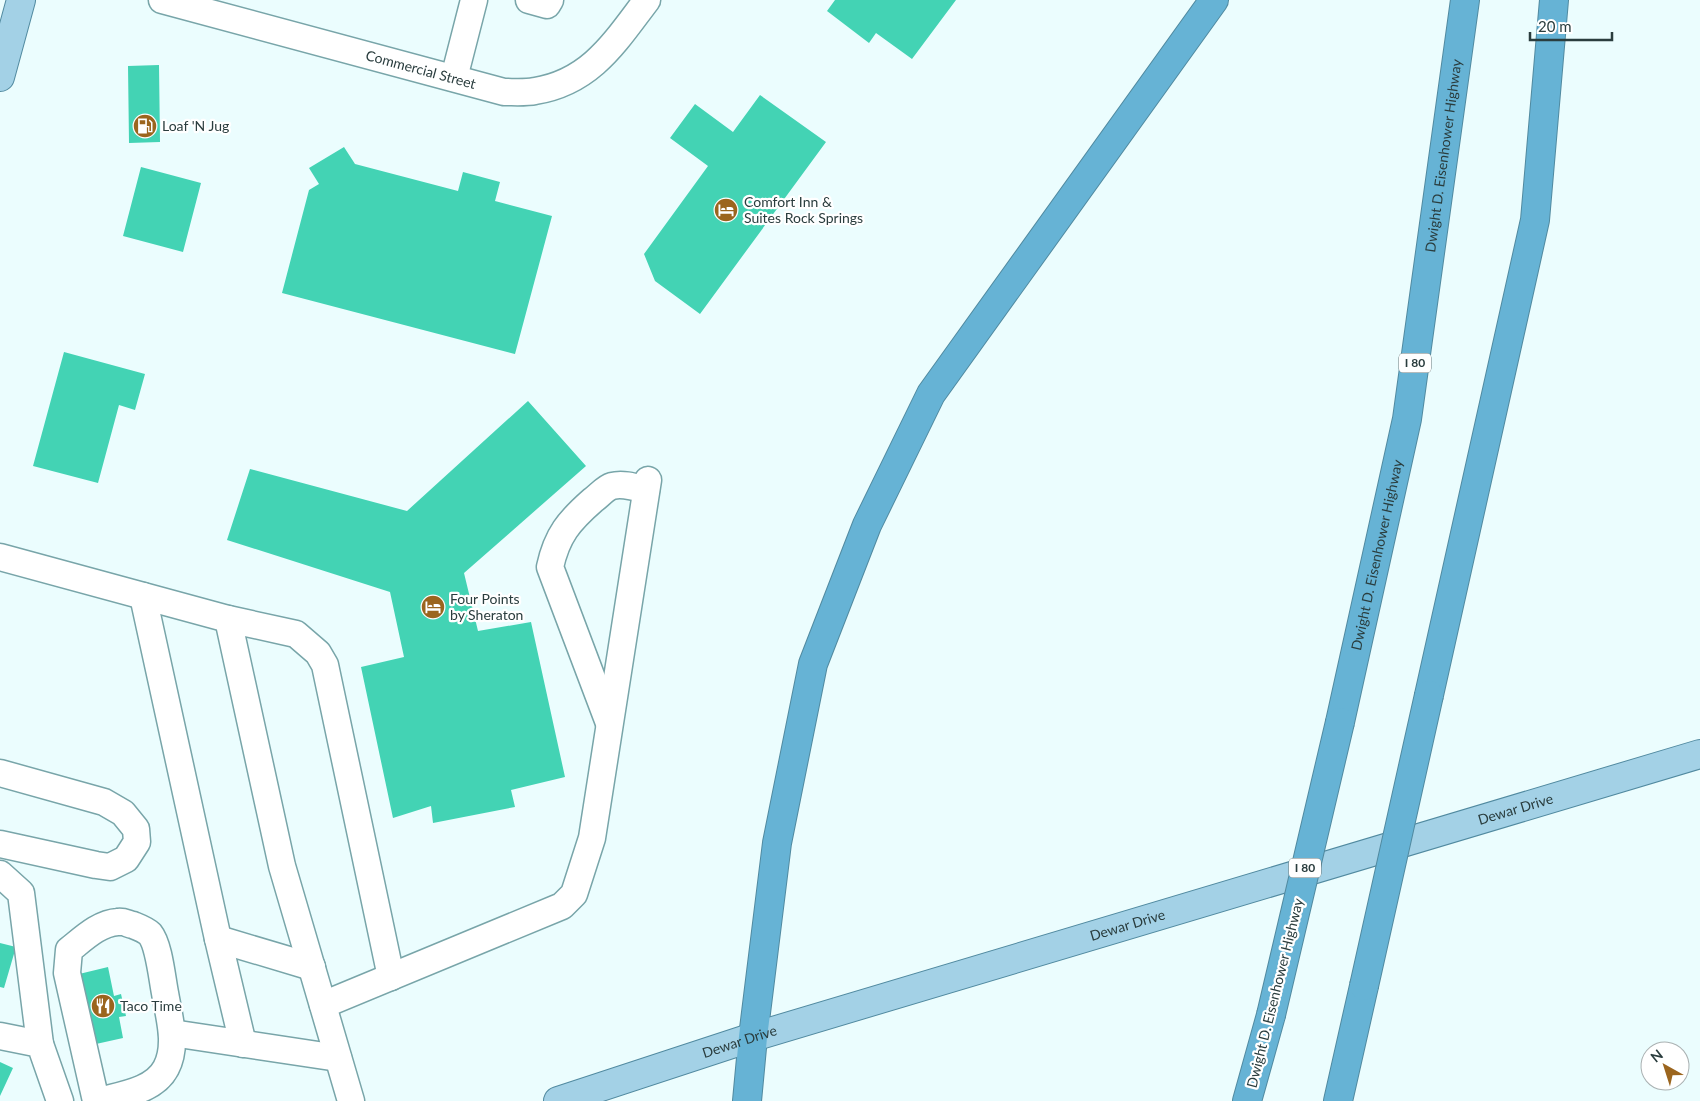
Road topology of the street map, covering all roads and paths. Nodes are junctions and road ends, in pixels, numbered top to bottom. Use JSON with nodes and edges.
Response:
{"nodes":[{"id":1,"x":20,"y":0,"type":"edge"},
{"id":2,"x":162,"y":0,"type":"edge"},
{"id":3,"x":474,"y":0,"type":"edge"},
{"id":4,"x":529,"y":0,"type":"edge"},
{"id":5,"x":550,"y":0,"type":"edge"},
{"id":6,"x":647,"y":0,"type":"edge"},
{"id":7,"x":1214,"y":0,"type":"edge"},
{"id":8,"x":1465,"y":0,"type":"edge"},
{"id":9,"x":1554,"y":0,"type":"edge"},
{"id":10,"x":0,"y":77,"type":"edge"},
{"id":11,"x":454,"y":78,"type":"junction"},
{"id":12,"x":0,"y":557,"type":"edge"},
{"id":13,"x":144,"y":596,"type":"junction"},
{"id":14,"x":228,"y":619,"type":"junction"},
{"id":15,"x":610,"y":724,"type":"junction"},
{"id":16,"x":1700,"y":754,"type":"edge"},
{"id":17,"x":0,"y":773,"type":"edge"},
{"id":18,"x":0,"y":844,"type":"edge"},
{"id":19,"x":0,"y":874,"type":"edge"},
{"id":20,"x":218,"y":940,"type":"junction"},
{"id":21,"x":312,"y":967,"type":"junction"},
{"id":22,"x":390,"y":977,"type":"junction"},
{"id":23,"x":323,"y":1005,"type":"junction"},
{"id":24,"x":172,"y":1033,"type":"junction"},
{"id":25,"x":0,"y":1036,"type":"edge"},
{"id":26,"x":753,"y":1037,"type":"junction"},
{"id":27,"x":40,"y":1044,"type":"junction"},
{"id":28,"x":243,"y":1044,"type":"junction"},
{"id":29,"x":338,"y":1058,"type":"junction"},
{"id":30,"x":60,"y":1101,"type":"edge"},
{"id":31,"x":97,"y":1101,"type":"edge"},
{"id":32,"x":351,"y":1101,"type":"edge"},
{"id":33,"x":558,"y":1101,"type":"edge"},
{"id":34,"x":748,"y":1101,"type":"edge"},
{"id":35,"x":1247,"y":1101,"type":"edge"},
{"id":36,"x":1338,"y":1101,"type":"edge"}],
"edges":[{"from":1,"to":10,"type":"main road"},
{"from":2,"to":11,"type":"street","name":"Commercial Street"},
{"from":3,"to":11,"type":"street"},
{"from":4,"to":5,"type":"street"},
{"from":6,"to":11,"type":"street","name":"Commercial Street"},
{"from":7,"to":26,"type":"highway"},
{"from":8,"to":35,"type":"highway","name":"Dwight D. Eisenhower Highway","number":"I 80","bridge":true},
{"from":9,"to":36,"type":"highway","bridge":true},
{"from":12,"to":13,"type":"street"},
{"from":13,"to":14,"type":"street"},
{"from":13,"to":20,"type":"street"},
{"from":14,"to":21,"type":"street"},
{"from":14,"to":22,"type":"street"},
{"from":15,"to":15,"type":"street"},
{"from":15,"to":22,"type":"street"},
{"from":16,"to":26,"type":"main road","name":"Dewar Drive"},
{"from":17,"to":18,"type":"street"},
{"from":19,"to":27,"type":"street"},
{"from":20,"to":21,"type":"street"},
{"from":20,"to":28,"type":"street"},
{"from":21,"to":23,"type":"street"},
{"from":22,"to":23,"type":"street"},
{"from":23,"to":29,"type":"street"},
{"from":24,"to":28,"type":"street"},
{"from":24,"to":31,"type":"street"},
{"from":24,"to":31,"type":"street"},
{"from":25,"to":27,"type":"street"},
{"from":26,"to":33,"type":"main road","name":"Dewar Drive"},
{"from":26,"to":34,"type":"highway"},
{"from":27,"to":30,"type":"street"},
{"from":28,"to":29,"type":"street"},
{"from":29,"to":32,"type":"street"}]}
